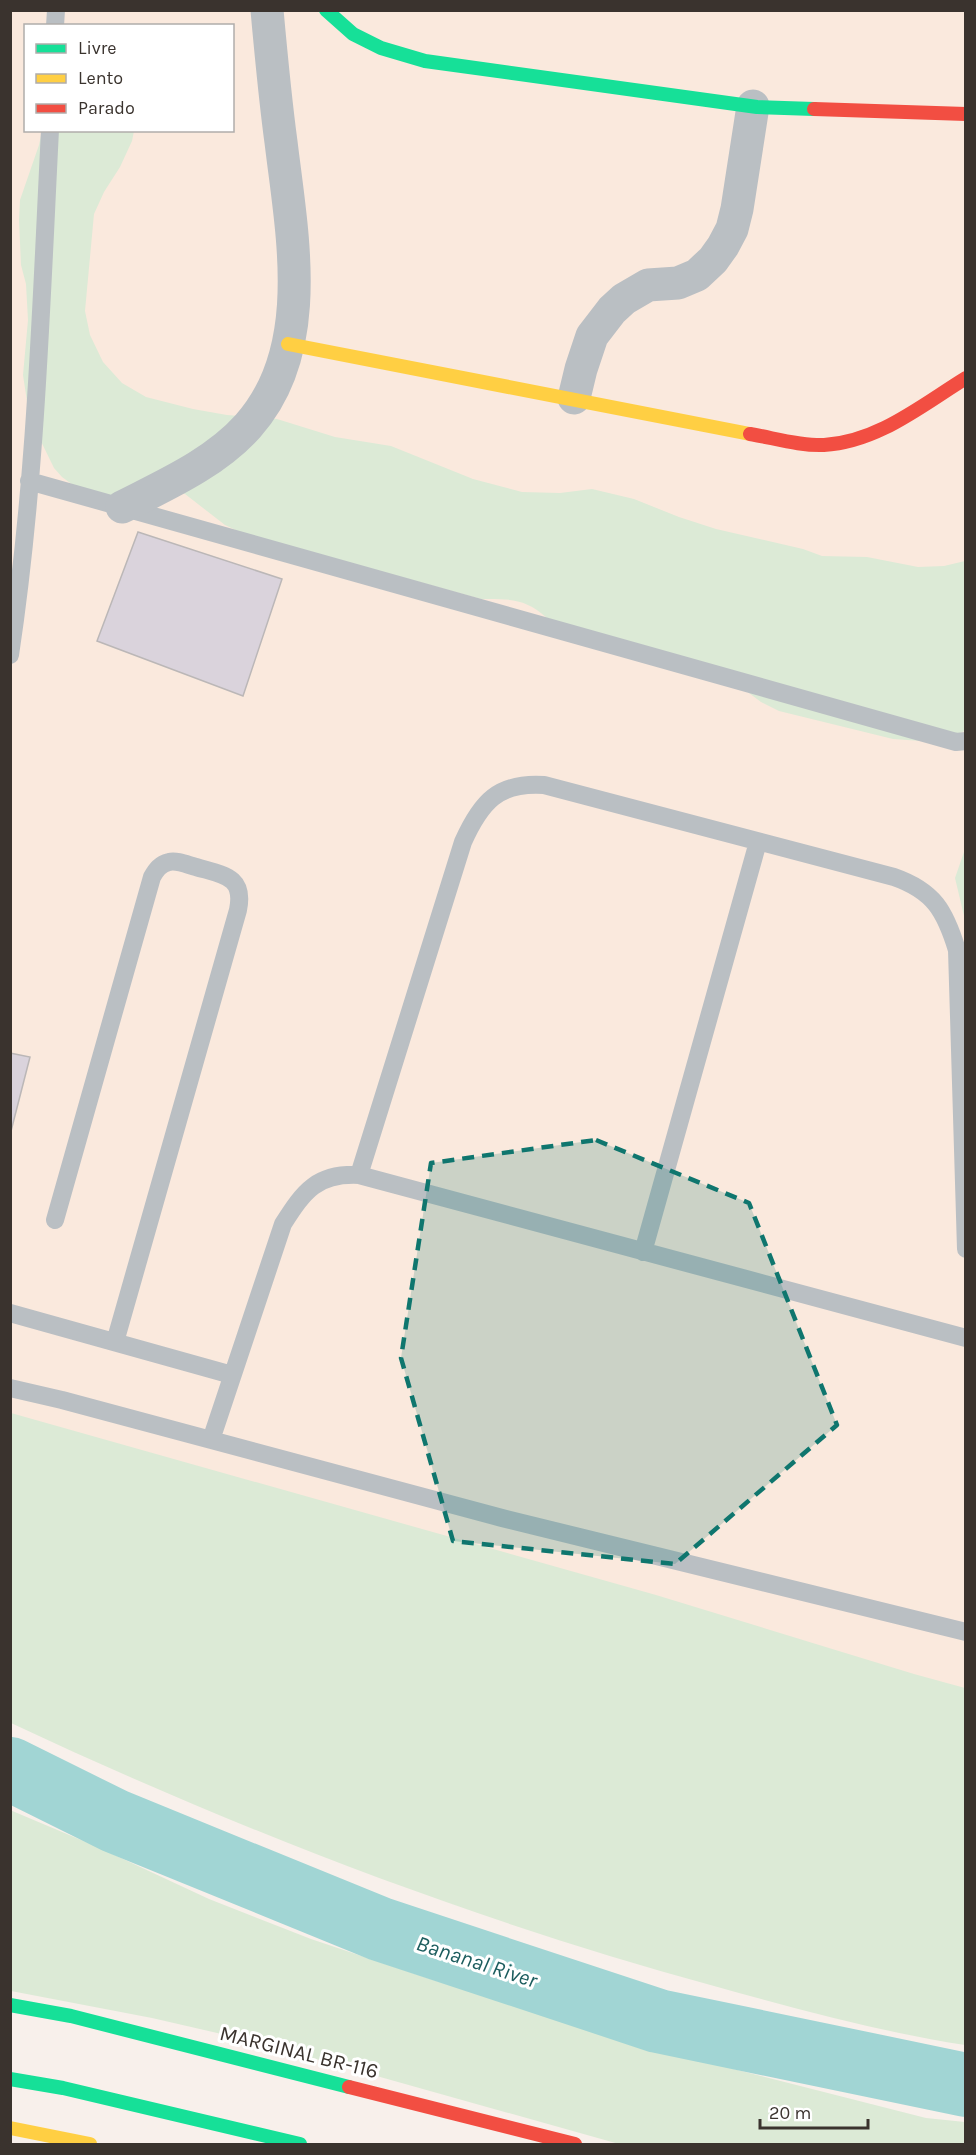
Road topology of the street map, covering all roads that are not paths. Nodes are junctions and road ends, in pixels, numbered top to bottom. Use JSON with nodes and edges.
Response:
{"nodes":[{"id":1,"x":267,"y":10,"type":"edge"},
{"id":2,"x":326,"y":10,"type":"edge"},
{"id":3,"x":753,"y":106,"type":"junction"},
{"id":4,"x":966,"y":114,"type":"edge"},
{"id":5,"x":50,"y":132,"type":"edge"},
{"id":6,"x":288,"y":344,"type":"junction"},
{"id":7,"x":966,"y":378,"type":"edge"},
{"id":8,"x":574,"y":398,"type":"junction"},
{"id":9,"x":29,"y":481,"type":"junction"},
{"id":10,"x":122,"y":507,"type":"junction"},
{"id":11,"x":14,"y":613,"type":"edge"},
{"id":12,"x":10,"y":655,"type":"edge"},
{"id":13,"x":966,"y":741,"type":"edge"},
{"id":14,"x":758,"y":842,"type":"junction"},
{"id":15,"x":358,"y":1175,"type":"junction"},
{"id":16,"x":55,"y":1221,"type":"dead end"},
{"id":17,"x":966,"y":1249,"type":"edge"},
{"id":18,"x":643,"y":1252,"type":"junction"},
{"id":19,"x":10,"y":1313,"type":"edge"},
{"id":20,"x":966,"y":1338,"type":"edge"},
{"id":21,"x":116,"y":1342,"type":"junction"},
{"id":22,"x":232,"y":1375,"type":"junction"},
{"id":23,"x":10,"y":1388,"type":"edge"},
{"id":24,"x":211,"y":1440,"type":"junction"},
{"id":25,"x":966,"y":1632,"type":"edge"},
{"id":26,"x":10,"y":2005,"type":"edge"},
{"id":27,"x":10,"y":2079,"type":"edge"},
{"id":28,"x":10,"y":2128,"type":"edge"},
{"id":29,"x":90,"y":2145,"type":"edge"},
{"id":30,"x":300,"y":2145,"type":"edge"},
{"id":31,"x":575,"y":2145,"type":"edge"}],
"edges":[{"from":1,"to":6,"type":"street"},
{"from":2,"to":3,"type":"main road"},
{"from":3,"to":4,"type":"main road"},
{"from":3,"to":8,"type":"street"},
{"from":5,"to":9,"type":"lane"},
{"from":6,"to":8,"type":"main road"},
{"from":6,"to":10,"type":"street"},
{"from":7,"to":8,"type":"main road"},
{"from":9,"to":10,"type":"lane"},
{"from":9,"to":11,"type":"lane"},
{"from":10,"to":13,"type":"lane"},
{"from":11,"to":12,"type":"lane"},
{"from":14,"to":15,"type":"lane"},
{"from":14,"to":17,"type":"lane"},
{"from":14,"to":18,"type":"lane"},
{"from":15,"to":18,"type":"lane"},
{"from":15,"to":22,"type":"lane"},
{"from":16,"to":21,"type":"lane"},
{"from":18,"to":20,"type":"lane"},
{"from":19,"to":21,"type":"lane"},
{"from":21,"to":22,"type":"lane"},
{"from":22,"to":24,"type":"lane"},
{"from":23,"to":24,"type":"lane"},
{"from":24,"to":25,"type":"lane"},
{"from":26,"to":31,"type":"main road","name":"MARGINAL BR-116"},
{"from":27,"to":30,"type":"main road"},
{"from":28,"to":29,"type":"main road"}]}
